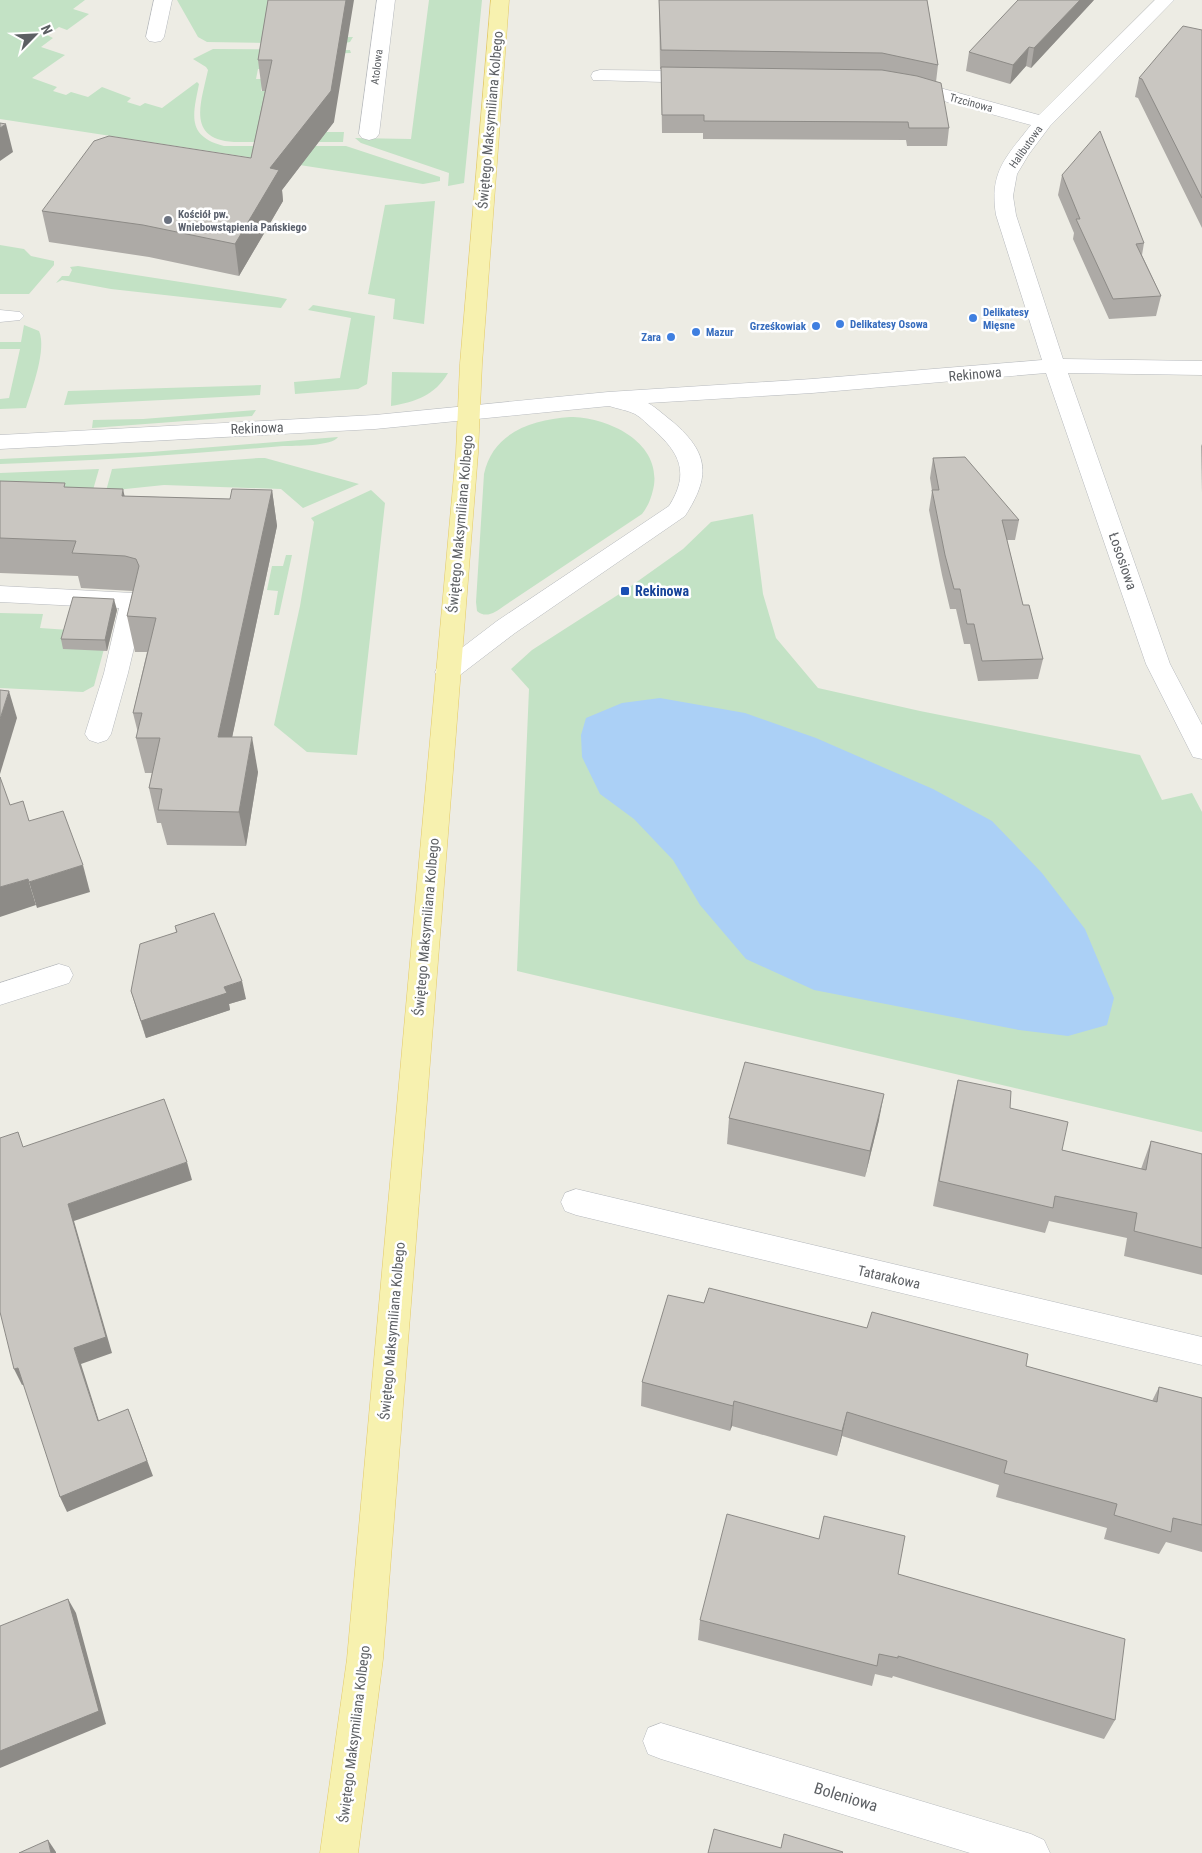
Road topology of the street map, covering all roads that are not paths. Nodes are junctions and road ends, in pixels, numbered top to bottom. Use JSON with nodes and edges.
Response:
{"nodes":[{"id":1,"x":163,"y":0,"type":"edge"},
{"id":2,"x":386,"y":0,"type":"edge"},
{"id":3,"x":500,"y":0,"type":"edge"},
{"id":4,"x":1165,"y":0,"type":"edge"},
{"id":5,"x":155,"y":37,"type":"dead end"},
{"id":6,"x":600,"y":76,"type":"dead end"},
{"id":7,"x":718,"y":77,"type":"edge"},
{"id":8,"x":890,"y":82,"type":"edge"},
{"id":9,"x":1043,"y":122,"type":"junction"},
{"id":10,"x":369,"y":134,"type":"dead end"},
{"id":11,"x":1055,"y":366,"type":"junction"},
{"id":12,"x":1202,"y":368,"type":"edge"},
{"id":13,"x":608,"y":399,"type":"junction"},
{"id":14,"x":469,"y":412,"type":"junction"},
{"id":15,"x":0,"y":442,"type":"edge"},
{"id":16,"x":0,"y":594,"type":"edge"},
{"id":17,"x":447,"y":672,"type":"junction"},
{"id":18,"x":98,"y":734,"type":"dead end"},
{"id":19,"x":1202,"y":750,"type":"edge"},
{"id":20,"x":59,"y":975,"type":"dead end"},
{"id":21,"x":0,"y":994,"type":"edge"},
{"id":22,"x":576,"y":1202,"type":"dead end"},
{"id":23,"x":1202,"y":1351,"type":"edge"},
{"id":24,"x":660,"y":1741,"type":"dead end"},
{"id":25,"x":339,"y":1853,"type":"edge"},
{"id":26,"x":1031,"y":1853,"type":"edge"}],
"edges":[{"from":1,"to":5,"type":"street"},
{"from":2,"to":10,"type":"street","name":"Atolowa"},
{"from":3,"to":14,"type":"main road","name":"Świętego Maksymiliana Kolbego"},
{"from":4,"to":9,"type":"street","name":"Halibutowa"},
{"from":6,"to":7,"type":"street"},
{"from":8,"to":9,"type":"street","name":"Trzcinowa"},
{"from":9,"to":11,"type":"street","name":"Halibutowa"},
{"from":11,"to":12,"type":"street","name":"Rekinowa"},
{"from":11,"to":13,"type":"street","name":"Rekinowa"},
{"from":11,"to":19,"type":"street","name":"Łososiowa"},
{"from":13,"to":14,"type":"street","name":"Rekinowa"},
{"from":13,"to":17,"type":"street"},
{"from":14,"to":15,"type":"street","name":"Rekinowa"},
{"from":14,"to":17,"type":"main road","name":"Świętego Maksymiliana Kolbego"},
{"from":16,"to":18,"type":"street"},
{"from":17,"to":25,"type":"main road","name":"Świętego Maksymiliana Kolbego"},
{"from":20,"to":21,"type":"street"},
{"from":22,"to":23,"type":"street","name":"Tatarakowa"},
{"from":24,"to":26,"type":"street","name":"Boleniowa"}]}
